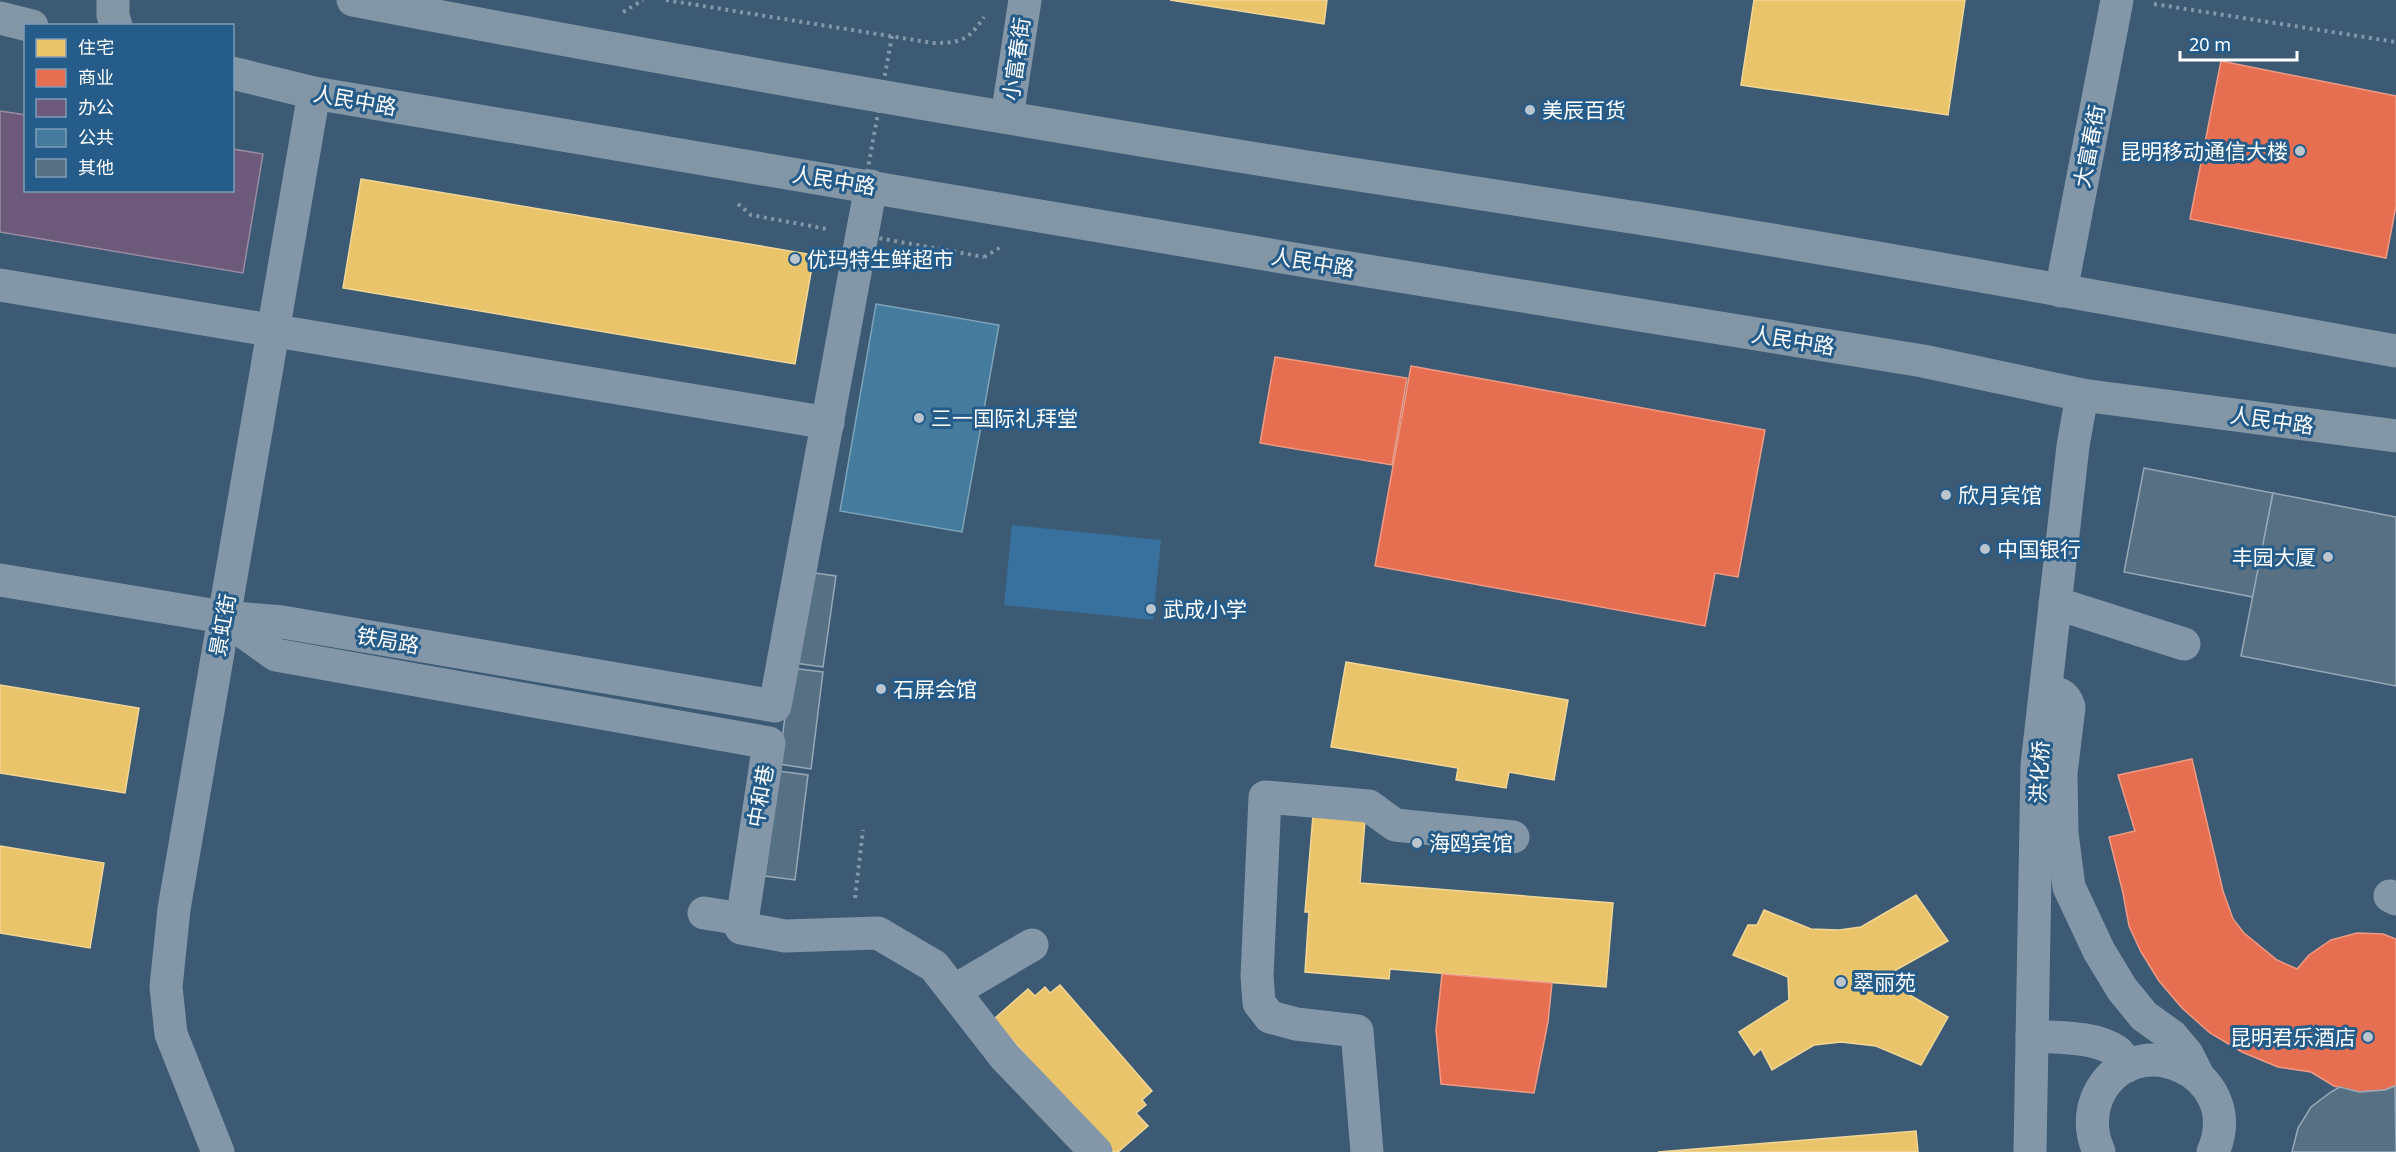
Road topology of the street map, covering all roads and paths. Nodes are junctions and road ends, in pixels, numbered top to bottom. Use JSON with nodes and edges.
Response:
{"nodes":[{"id":1,"x":113,"y":0,"type":"edge"},
{"id":2,"x":353,"y":0,"type":"edge"},
{"id":3,"x":666,"y":0,"type":"edge"},
{"id":4,"x":1025,"y":0,"type":"edge"},
{"id":5,"x":2117,"y":0,"type":"edge"},
{"id":6,"x":2153,"y":4,"type":"dead end"},
{"id":7,"x":986,"y":13,"type":"dead end"},
{"id":8,"x":0,"y":18,"type":"edge"},
{"id":9,"x":24,"y":24,"type":"edge"},
{"id":10,"x":115,"y":24,"type":"edge"},
{"id":11,"x":892,"y":36,"type":"junction"},
{"id":12,"x":2396,"y":42,"type":"edge"},
{"id":13,"x":234,"y":74,"type":"edge"},
{"id":14,"x":314,"y":93,"type":"junction"},
{"id":15,"x":1008,"y":117,"type":"junction"},
{"id":16,"x":871,"y":186,"type":"junction"},
{"id":17,"x":751,"y":215,"type":"dead end"},
{"id":18,"x":833,"y":230,"type":"dead end"},
{"id":19,"x":844,"y":232,"type":"dead end"},
{"id":20,"x":856,"y":234,"type":"junction"},
{"id":21,"x":984,"y":257,"type":"dead end"},
{"id":22,"x":0,"y":285,"type":"edge"},
{"id":23,"x":2061,"y":291,"type":"junction"},
{"id":24,"x":274,"y":331,"type":"junction"},
{"id":25,"x":2396,"y":351,"type":"edge"},
{"id":26,"x":2082,"y":395,"type":"junction"},
{"id":27,"x":828,"y":423,"type":"junction"},
{"id":28,"x":2396,"y":436,"type":"edge"},
{"id":29,"x":0,"y":580,"type":"edge"},
{"id":30,"x":2055,"y":603,"type":"junction"},
{"id":31,"x":223,"y":617,"type":"junction"},
{"id":32,"x":2184,"y":644,"type":"dead end"},
{"id":33,"x":2046,"y":692,"type":"junction"},
{"id":34,"x":863,"y":830,"type":"dead end"},
{"id":35,"x":1513,"y":837,"type":"dead end"},
{"id":36,"x":855,"y":899,"type":"dead end"},
{"id":37,"x":704,"y":913,"type":"dead end"},
{"id":38,"x":742,"y":920,"type":"junction"},
{"id":39,"x":1032,"y":945,"type":"dead end"},
{"id":40,"x":954,"y":991,"type":"junction"},
{"id":41,"x":2032,"y":1036,"type":"junction"},
{"id":42,"x":2127,"y":1066,"type":"junction"},
{"id":43,"x":2196,"y":1074,"type":"junction"},
{"id":44,"x":218,"y":1152,"type":"edge"},
{"id":45,"x":1096,"y":1152,"type":"edge"},
{"id":46,"x":1367,"y":1152,"type":"edge"},
{"id":47,"x":2030,"y":1152,"type":"edge"},
{"id":48,"x":2099,"y":1152,"type":"edge"},
{"id":49,"x":2213,"y":1152,"type":"edge"}],
"edges":[{"from":1,"to":10,"type":"main road"},
{"from":2,"to":15,"type":"main road"},
{"from":3,"to":11,"type":"path"},
{"from":4,"to":15,"type":"street","name":"小富春街"},
{"from":5,"to":23,"type":"street","name":"大富春街"},
{"from":6,"to":12,"type":"path"},
{"from":7,"to":11,"type":"path"},
{"from":8,"to":9,"type":"main road"},
{"from":11,"to":20,"type":"path","bridge":true},
{"from":13,"to":14,"type":"main road","name":"人民中路"},
{"from":14,"to":16,"type":"main road","name":"人民中路"},
{"from":14,"to":24,"type":"street","name":"景虹街"},
{"from":15,"to":23,"type":"main road"},
{"from":16,"to":26,"type":"main road","name":"人民中路"},
{"from":16,"to":27,"type":"street"},
{"from":17,"to":18,"type":"path"},
{"from":19,"to":20,"type":"path"},
{"from":20,"to":21,"type":"path","bridge":true},
{"from":22,"to":24,"type":"street"},
{"from":23,"to":25,"type":"main road"},
{"from":24,"to":27,"type":"street"},
{"from":24,"to":31,"type":"street","name":"景虹街"},
{"from":26,"to":28,"type":"main road","name":"人民中路"},
{"from":26,"to":30,"type":"street","name":"洪化桥"},
{"from":27,"to":31,"type":"street","name":"铁局路"},
{"from":29,"to":31,"type":"street","name":"铁局路"},
{"from":30,"to":32,"type":"street"},
{"from":30,"to":33,"type":"street","name":"洪化桥"},
{"from":31,"to":38,"type":"street","name":"中和巷"},
{"from":31,"to":44,"type":"street","name":"景虹街"},
{"from":33,"to":41,"type":"street","name":"洪化桥"},
{"from":33,"to":43,"type":"street"},
{"from":34,"to":36,"type":"path"},
{"from":35,"to":46,"type":"street"},
{"from":37,"to":38,"type":"street"},
{"from":38,"to":40,"type":"street"},
{"from":39,"to":40,"type":"street"},
{"from":40,"to":45,"type":"street"},
{"from":41,"to":42,"type":"street"},
{"from":41,"to":47,"type":"street","name":"洪化桥"},
{"from":42,"to":43,"type":"street"},
{"from":42,"to":48,"type":"street"},
{"from":43,"to":49,"type":"street"}]}
